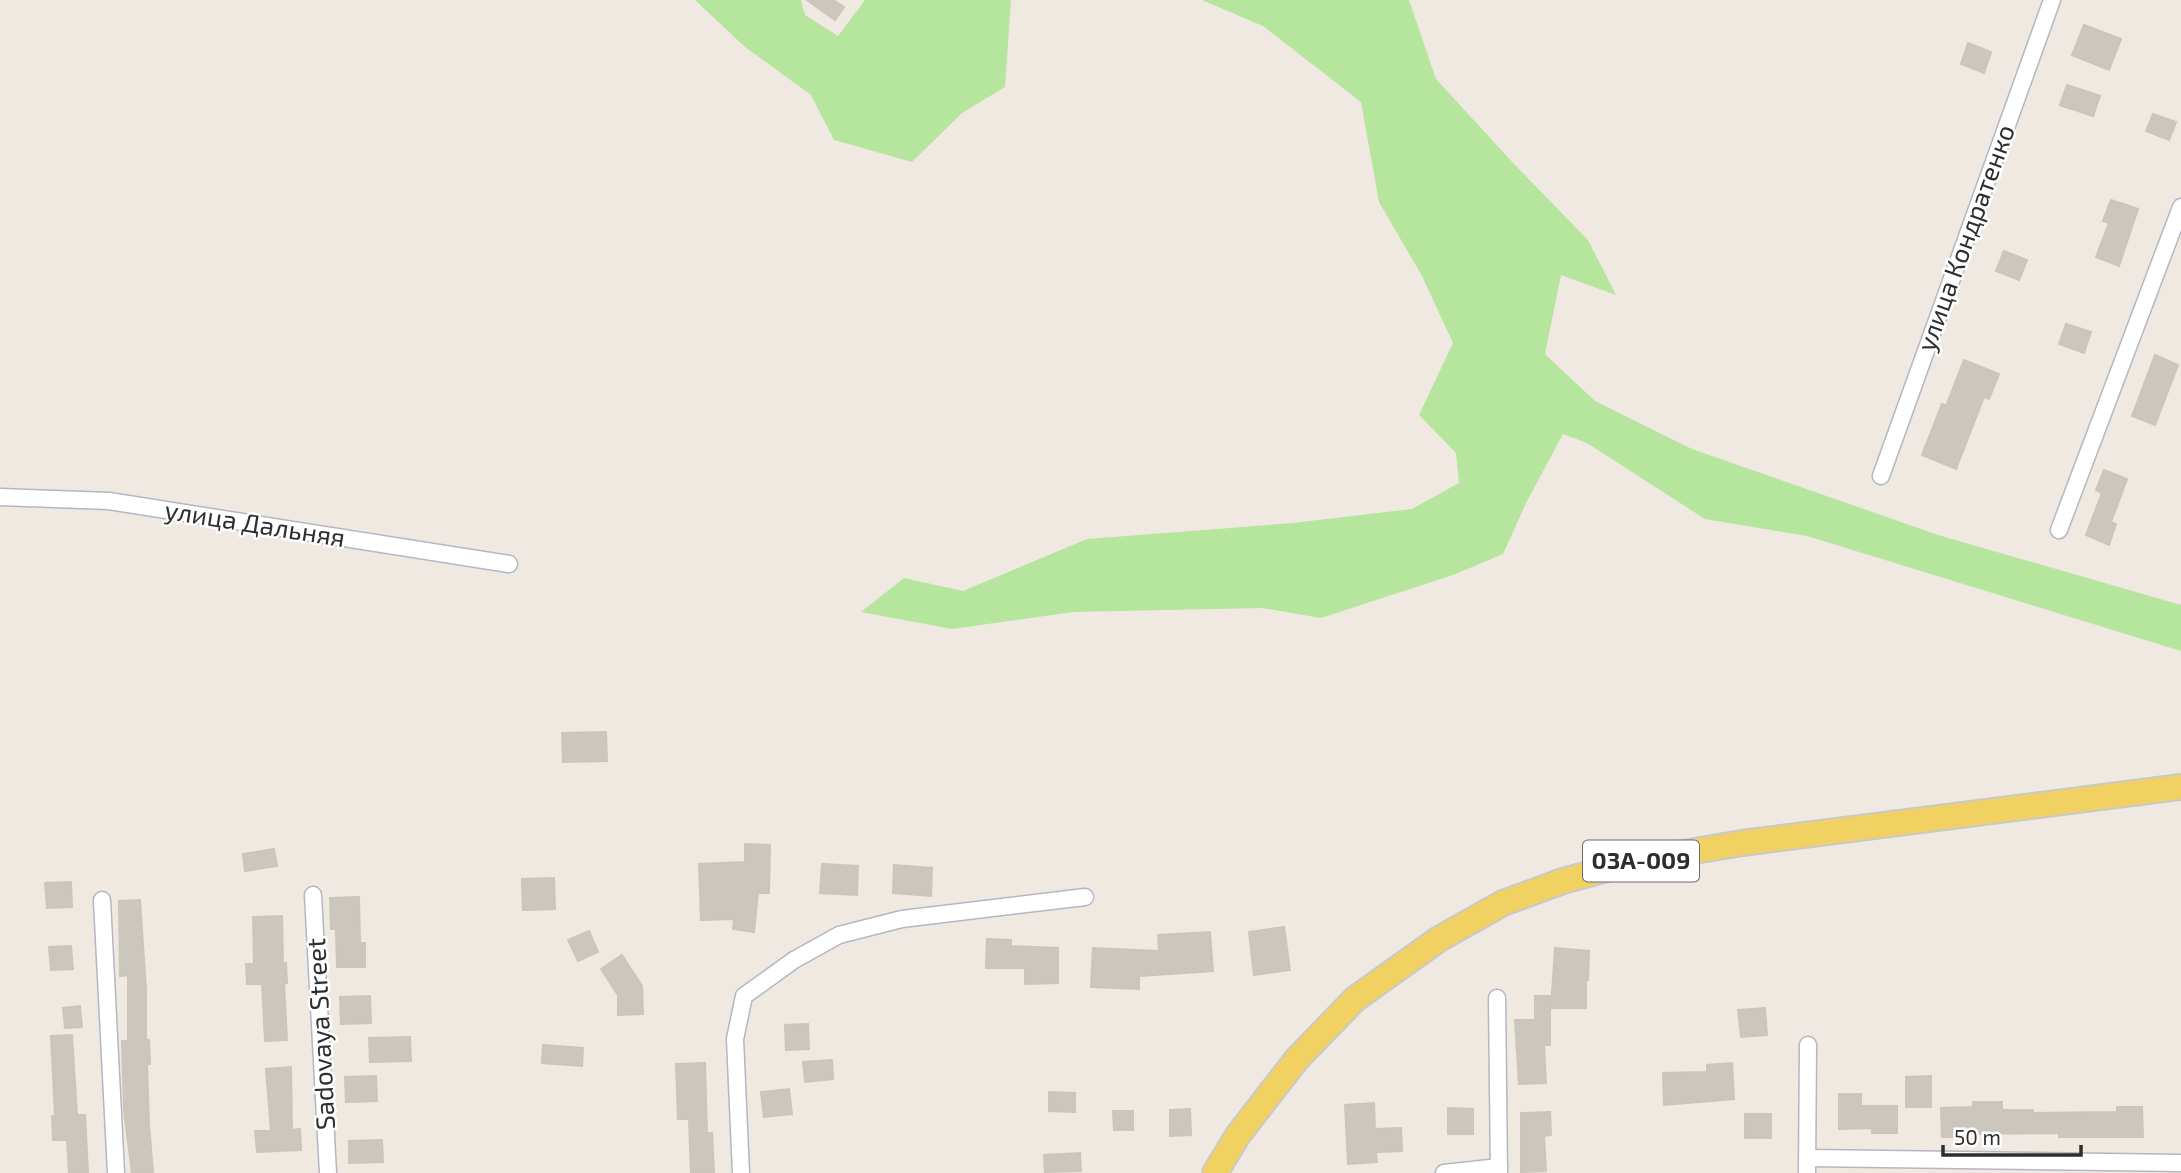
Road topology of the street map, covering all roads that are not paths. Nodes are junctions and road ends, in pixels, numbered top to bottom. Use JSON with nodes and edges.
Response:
{"nodes":[{"id":1,"x":2052,"y":0,"type":"edge"},
{"id":2,"x":2181,"y":207,"type":"edge"},
{"id":3,"x":1881,"y":476,"type":"dead end"},
{"id":4,"x":0,"y":497,"type":"edge"},
{"id":5,"x":2059,"y":530,"type":"dead end"},
{"id":6,"x":509,"y":564,"type":"dead end"},
{"id":7,"x":2181,"y":787,"type":"edge"},
{"id":8,"x":313,"y":895,"type":"dead end"},
{"id":9,"x":1085,"y":897,"type":"dead end"},
{"id":10,"x":102,"y":900,"type":"dead end"},
{"id":11,"x":1497,"y":998,"type":"dead end"},
{"id":12,"x":1808,"y":1045,"type":"dead end"},
{"id":13,"x":2181,"y":1163,"type":"edge"},
{"id":14,"x":1807,"y":1166,"type":"edge"},
{"id":15,"x":1947,"y":1167,"type":"edge"},
{"id":16,"x":2153,"y":1168,"type":"edge"},
{"id":17,"x":1499,"y":1170,"type":"edge"},
{"id":18,"x":116,"y":1173,"type":"edge"},
{"id":19,"x":328,"y":1173,"type":"edge"},
{"id":20,"x":741,"y":1173,"type":"edge"},
{"id":21,"x":1214,"y":1173,"type":"edge"},
{"id":22,"x":1444,"y":1173,"type":"edge"}],
"edges":[{"from":1,"to":3,"type":"street","name":"улица Кондратенко"},
{"from":2,"to":5,"type":"street"},
{"from":4,"to":6,"type":"street","name":"улица Дальняя"},
{"from":7,"to":21,"type":"main road","number":"03А-009"},
{"from":8,"to":19,"type":"street","name":"Sadovaya Street"},
{"from":9,"to":20,"type":"street"},
{"from":10,"to":18,"type":"street"},
{"from":11,"to":17,"type":"street"},
{"from":12,"to":14,"type":"street"},
{"from":13,"to":16,"type":"street"},
{"from":14,"to":15,"type":"street"},
{"from":15,"to":16,"type":"street"},
{"from":17,"to":22,"type":"street"}]}
